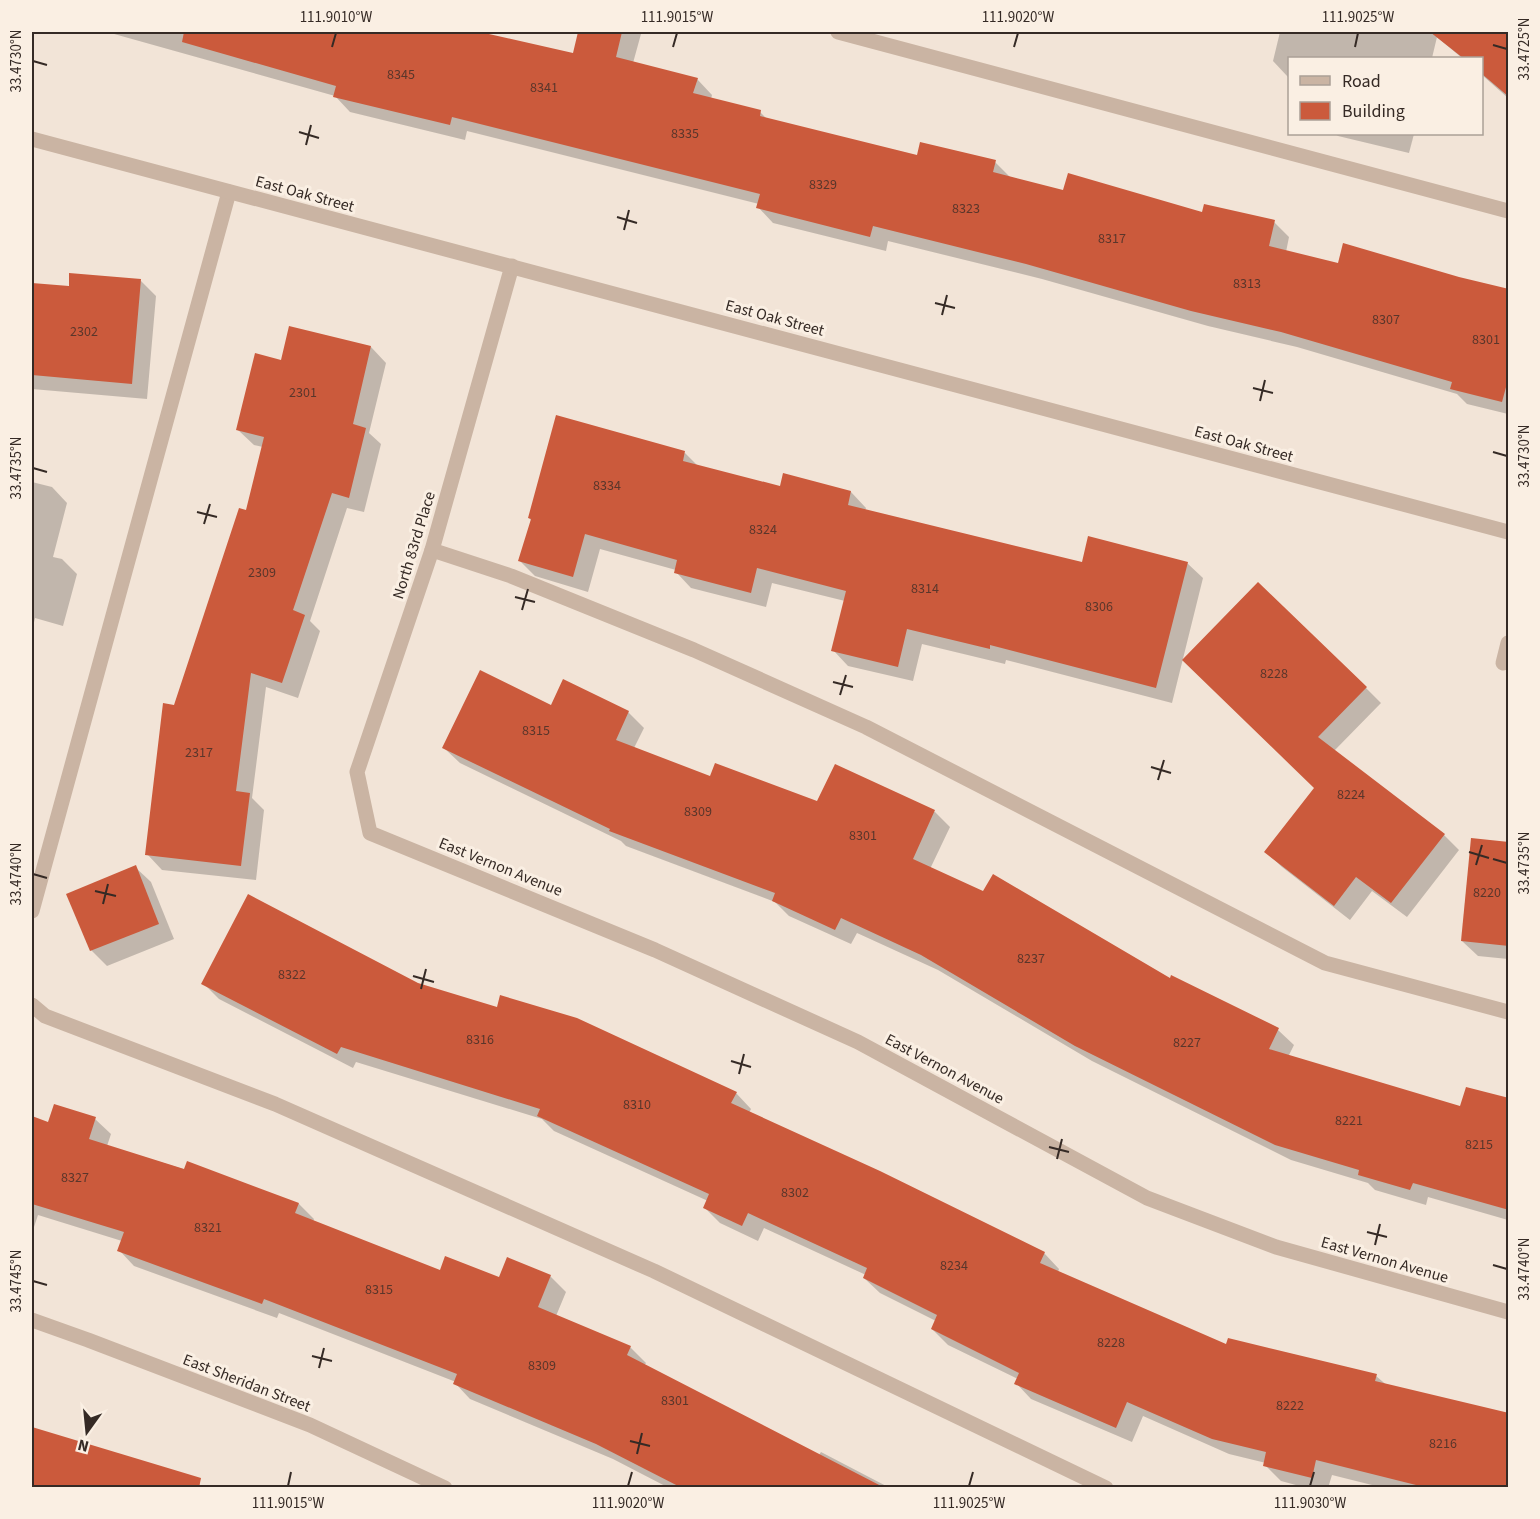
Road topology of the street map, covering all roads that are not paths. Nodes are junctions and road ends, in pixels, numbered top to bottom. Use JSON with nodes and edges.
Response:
{"nodes":[{"id":1,"x":838,"y":32,"type":"edge"},
{"id":2,"x":32,"y":139,"type":"edge"},
{"id":3,"x":230,"y":192,"type":"junction"},
{"id":4,"x":1509,"y":212,"type":"edge"},
{"id":5,"x":512,"y":266,"type":"junction"},
{"id":6,"x":1509,"y":532,"type":"edge"},
{"id":7,"x":432,"y":550,"type":"junction"},
{"id":8,"x":1509,"y":643,"type":"edge"},
{"id":9,"x":1503,"y":663,"type":"dead end"},
{"id":10,"x":370,"y":833,"type":"joint"},
{"id":11,"x":32,"y":911,"type":"edge"},
{"id":12,"x":32,"y":1005,"type":"edge"},
{"id":13,"x":1509,"y":1012,"type":"edge"},
{"id":14,"x":1509,"y":1312,"type":"edge"},
{"id":15,"x":32,"y":1320,"type":"edge"},
{"id":16,"x":445,"y":1488,"type":"edge"},
{"id":17,"x":1106,"y":1488,"type":"edge"}],
"edges":[{"from":1,"to":4,"type":"street"},
{"from":2,"to":3,"type":"street","name":"East Oak Street"},
{"from":3,"to":5,"type":"street","name":"East Oak Street"},
{"from":3,"to":11,"type":"street"},
{"from":5,"to":6,"type":"street","name":"East Oak Street"},
{"from":5,"to":7,"type":"street","name":"North 83rd Place"},
{"from":7,"to":10,"type":"street","name":"North 83rd Place"},
{"from":7,"to":13,"type":"street"},
{"from":8,"to":9,"type":"street"},
{"from":10,"to":14,"type":"street","name":"East Vernon Avenue"},
{"from":12,"to":17,"type":"street"},
{"from":15,"to":16,"type":"street","name":"East Sheridan Street"}]}
